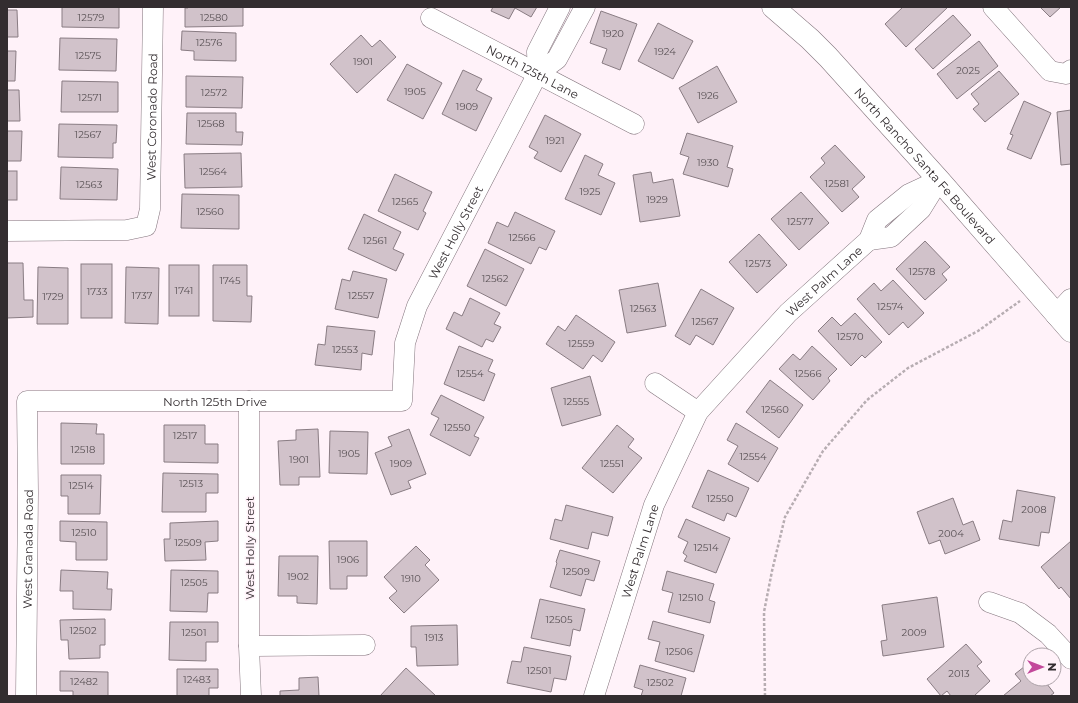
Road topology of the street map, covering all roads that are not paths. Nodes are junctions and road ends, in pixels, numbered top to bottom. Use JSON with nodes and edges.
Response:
{"nodes":[{"id":1,"x":153,"y":7,"type":"edge"},
{"id":2,"x":560,"y":7,"type":"edge"},
{"id":3,"x":585,"y":7,"type":"edge"},
{"id":4,"x":773,"y":7,"type":"edge"},
{"id":5,"x":993,"y":7,"type":"edge"},
{"id":6,"x":431,"y":18,"type":"dead end"},
{"id":7,"x":1068,"y":72,"type":"edge"},
{"id":8,"x":538,"y":73,"type":"junction"},
{"id":9,"x":634,"y":124,"type":"dead end"},
{"id":10,"x":938,"y":180,"type":"junction"},
{"id":11,"x":7,"y":232,"type":"edge"},
{"id":12,"x":1064,"y":307,"type":"edge"},
{"id":13,"x":1071,"y":331,"type":"edge"},
{"id":14,"x":655,"y":383,"type":"dead end"},
{"id":15,"x":27,"y":401,"type":"joint"},
{"id":16,"x":249,"y":401,"type":"junction"},
{"id":17,"x":402,"y":401,"type":"joint"},
{"id":18,"x":698,"y":412,"type":"junction"},
{"id":19,"x":989,"y":602,"type":"dead end"},
{"id":20,"x":365,"y":645,"type":"dead end"},
{"id":21,"x":249,"y":646,"type":"junction"},
{"id":22,"x":1071,"y":659,"type":"edge"},
{"id":23,"x":26,"y":696,"type":"edge"},
{"id":24,"x":251,"y":696,"type":"edge"},
{"id":25,"x":594,"y":696,"type":"edge"}],
"edges":[{"from":1,"to":11,"type":"street","name":"West Coronado Road"},
{"from":2,"to":8,"type":"street"},
{"from":3,"to":8,"type":"street","name":"West Holly Street"},
{"from":4,"to":10,"type":"street","name":"North Rancho Santa Fe Boulevard"},
{"from":5,"to":7,"type":"street"},
{"from":6,"to":8,"type":"street","name":"North 125th Lane"},
{"from":8,"to":9,"type":"street","name":"North 125th Lane"},
{"from":8,"to":17,"type":"street","name":"West Holly Street"},
{"from":10,"to":12,"type":"street","name":"North Rancho Santa Fe Boulevard"},
{"from":10,"to":18,"type":"street","name":"West Palm Lane"},
{"from":12,"to":13,"type":"street","name":"North Rancho Santa Fe Boulevard"},
{"from":14,"to":18,"type":"street"},
{"from":15,"to":16,"type":"street","name":"North 125th Drive"},
{"from":15,"to":23,"type":"street","name":"West Granada Road"},
{"from":16,"to":17,"type":"street","name":"North 125th Drive"},
{"from":16,"to":21,"type":"street","name":"West Holly Street"},
{"from":18,"to":25,"type":"street","name":"West Palm Lane"},
{"from":19,"to":22,"type":"street"},
{"from":20,"to":21,"type":"street"},
{"from":21,"to":24,"type":"street","name":"West Holly Street"}]}
